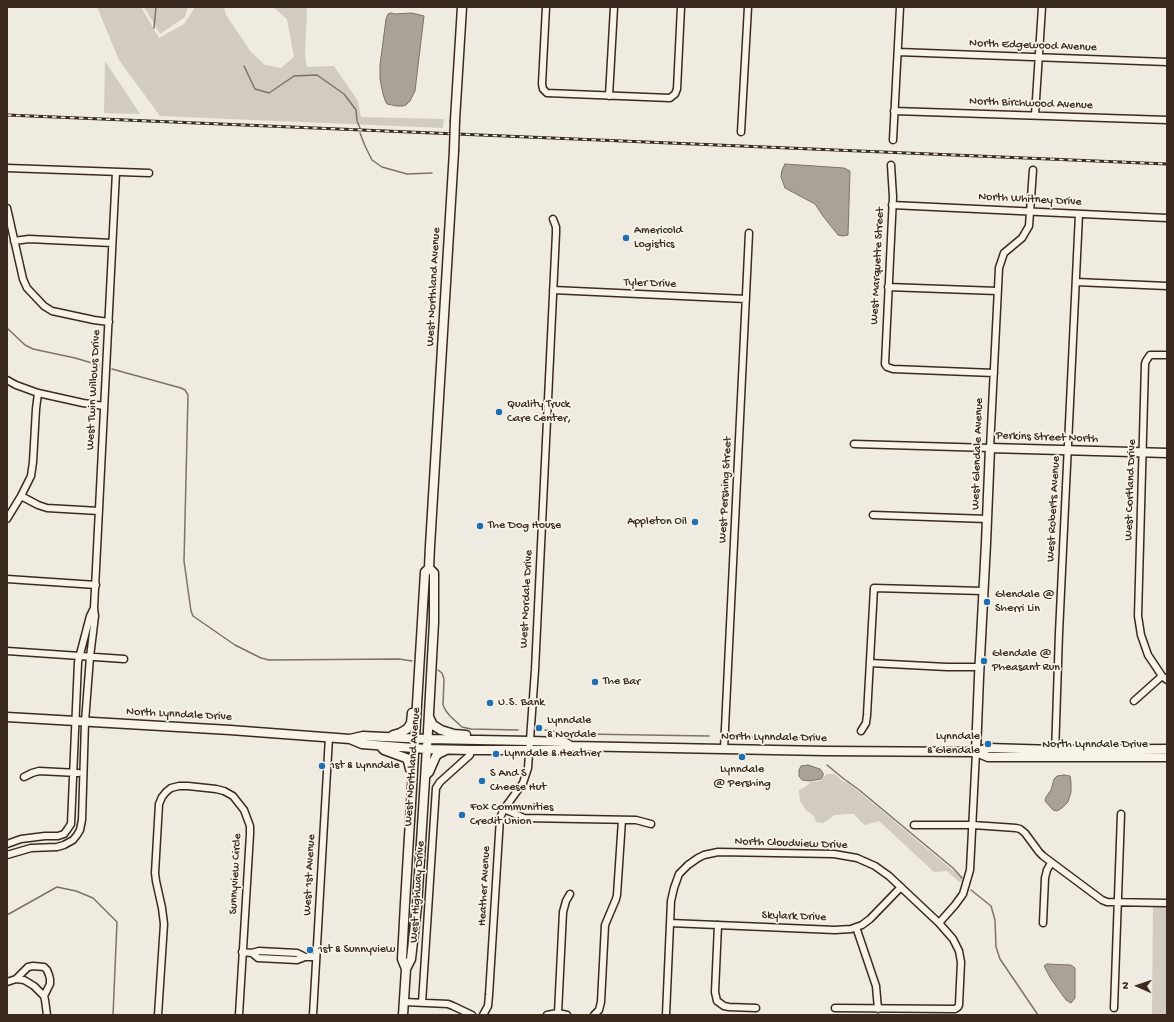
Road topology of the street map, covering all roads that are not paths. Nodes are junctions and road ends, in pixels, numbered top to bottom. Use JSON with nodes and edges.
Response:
{"nodes":[{"id":1,"x":462,"y":7,"type":"edge"},
{"id":2,"x":546,"y":7,"type":"edge"},
{"id":3,"x":614,"y":7,"type":"edge"},
{"id":4,"x":681,"y":7,"type":"edge"},
{"id":5,"x":748,"y":7,"type":"edge"},
{"id":6,"x":900,"y":7,"type":"edge"},
{"id":7,"x":1042,"y":7,"type":"edge"},
{"id":8,"x":898,"y":52,"type":"junction"},
{"id":9,"x":1039,"y":58,"type":"junction"},
{"id":10,"x":1167,"y":62,"type":"edge"},
{"id":11,"x":609,"y":96,"type":"junction"},
{"id":12,"x":894,"y":111,"type":"junction"},
{"id":13,"x":1035,"y":115,"type":"junction"},
{"id":14,"x":1167,"y":120,"type":"edge"},
{"id":15,"x":741,"y":132,"type":"dead end"},
{"id":16,"x":893,"y":140,"type":"dead end"},
{"id":17,"x":892,"y":165,"type":"dead end"},
{"id":18,"x":7,"y":168,"type":"edge"},
{"id":19,"x":1033,"y":170,"type":"dead end"},
{"id":20,"x":116,"y":172,"type":"junction"},
{"id":21,"x":149,"y":173,"type":"dead end"},
{"id":22,"x":892,"y":205,"type":"junction"},
{"id":23,"x":7,"y":208,"type":"edge"},
{"id":24,"x":1031,"y":211,"type":"junction"},
{"id":25,"x":1079,"y":214,"type":"junction"},
{"id":26,"x":1167,"y":218,"type":"edge"},
{"id":27,"x":553,"y":219,"type":"dead end"},
{"id":28,"x":750,"y":233,"type":"dead end"},
{"id":29,"x":14,"y":241,"type":"junction"},
{"id":30,"x":112,"y":243,"type":"junction"},
{"id":31,"x":1076,"y":282,"type":"junction"},
{"id":32,"x":1167,"y":286,"type":"edge"},
{"id":33,"x":888,"y":287,"type":"junction"},
{"id":34,"x":553,"y":290,"type":"junction"},
{"id":35,"x":997,"y":291,"type":"junction"},
{"id":36,"x":746,"y":299,"type":"junction"},
{"id":37,"x":109,"y":322,"type":"junction"},
{"id":38,"x":1167,"y":355,"type":"edge"},
{"id":39,"x":994,"y":373,"type":"junction"},
{"id":40,"x":7,"y":380,"type":"edge"},
{"id":41,"x":38,"y":393,"type":"junction"},
{"id":42,"x":104,"y":406,"type":"junction"},
{"id":43,"x":854,"y":444,"type":"dead end"},
{"id":44,"x":990,"y":448,"type":"junction"},
{"id":45,"x":1068,"y":451,"type":"junction"},
{"id":46,"x":1142,"y":452,"type":"junction"},
{"id":47,"x":1167,"y":453,"type":"edge"},
{"id":48,"x":21,"y":496,"type":"junction"},
{"id":49,"x":99,"y":511,"type":"junction"},
{"id":50,"x":872,"y":515,"type":"dead end"},
{"id":51,"x":987,"y":518,"type":"junction"},
{"id":52,"x":7,"y":519,"type":"edge"},
{"id":53,"x":429,"y":568,"type":"junction"},
{"id":54,"x":7,"y":579,"type":"edge"},
{"id":55,"x":96,"y":585,"type":"junction"},
{"id":56,"x":984,"y":591,"type":"junction"},
{"id":57,"x":94,"y":608,"type":"junction"},
{"id":58,"x":7,"y":651,"type":"edge"},
{"id":59,"x":79,"y":657,"type":"junction"},
{"id":60,"x":90,"y":657,"type":"junction"},
{"id":61,"x":124,"y":659,"type":"dead end"},
{"id":62,"x":870,"y":663,"type":"junction"},
{"id":63,"x":979,"y":667,"type":"junction"},
{"id":64,"x":419,"y":678,"type":"junction"},
{"id":65,"x":1165,"y":678,"type":"edge"},
{"id":66,"x":1134,"y":701,"type":"dead end"},
{"id":67,"x":7,"y":717,"type":"edge"},
{"id":68,"x":429,"y":717,"type":"junction"},
{"id":69,"x":76,"y":722,"type":"junction"},
{"id":70,"x":85,"y":722,"type":"junction"},
{"id":71,"x":861,"y":731,"type":"dead end"},
{"id":72,"x":329,"y":737,"type":"junction"},
{"id":73,"x":389,"y":737,"type":"junction"},
{"id":74,"x":415,"y":738,"type":"junction"},
{"id":75,"x":350,"y":739,"type":"junction"},
{"id":76,"x":427,"y":739,"type":"junction"},
{"id":77,"x":483,"y":741,"type":"junction"},
{"id":78,"x":530,"y":741,"type":"junction"},
{"id":79,"x":380,"y":746,"type":"junction"},
{"id":80,"x":571,"y":746,"type":"junction"},
{"id":81,"x":414,"y":748,"type":"junction"},
{"id":82,"x":426,"y":749,"type":"junction"},
{"id":83,"x":449,"y":749,"type":"junction"},
{"id":84,"x":724,"y":749,"type":"junction"},
{"id":85,"x":1167,"y":749,"type":"edge"},
{"id":86,"x":470,"y":750,"type":"junction"},
{"id":87,"x":530,"y":750,"type":"junction"},
{"id":88,"x":976,"y":752,"type":"junction"},
{"id":89,"x":1055,"y":754,"type":"junction"},
{"id":90,"x":1167,"y":757,"type":"edge"},
{"id":91,"x":74,"y":773,"type":"junction"},
{"id":92,"x":84,"y":774,"type":"junction"},
{"id":93,"x":425,"y":776,"type":"junction"},
{"id":94,"x":24,"y":777,"type":"dead end"},
{"id":95,"x":412,"y":780,"type":"junction"},
{"id":96,"x":424,"y":793,"type":"junction"},
{"id":97,"x":436,"y":793,"type":"junction"},
{"id":98,"x":504,"y":809,"type":"junction"},
{"id":99,"x":1121,"y":814,"type":"dead end"},
{"id":100,"x":622,"y":820,"type":"junction"},
{"id":101,"x":71,"y":824,"type":"junction"},
{"id":102,"x":651,"y":824,"type":"dead end"},
{"id":103,"x":914,"y":824,"type":"dead end"},
{"id":104,"x":973,"y":825,"type":"junction"},
{"id":105,"x":80,"y":827,"type":"junction"},
{"id":106,"x":7,"y":844,"type":"edge"},
{"id":107,"x":7,"y":848,"type":"edge"},
{"id":108,"x":8,"y":855,"type":"edge"},
{"id":109,"x":1051,"y":863,"type":"junction"},
{"id":110,"x":901,"y":887,"type":"junction"},
{"id":111,"x":570,"y":894,"type":"dead end"},
{"id":112,"x":1118,"y":902,"type":"junction"},
{"id":113,"x":1167,"y":903,"type":"edge"},
{"id":114,"x":670,"y":923,"type":"junction"},
{"id":115,"x":939,"y":923,"type":"junction"},
{"id":116,"x":1043,"y":923,"type":"dead end"},
{"id":117,"x":718,"y":925,"type":"junction"},
{"id":118,"x":856,"y":927,"type":"junction"},
{"id":119,"x":242,"y":952,"type":"junction"},
{"id":120,"x":316,"y":957,"type":"junction"},
{"id":121,"x":406,"y":969,"type":"junction"},
{"id":122,"x":16,"y":979,"type":"junction"},
{"id":123,"x":7,"y":982,"type":"edge"},
{"id":124,"x":44,"y":996,"type":"junction"},
{"id":125,"x":404,"y":1002,"type":"junction"},
{"id":126,"x":422,"y":1003,"type":"junction"},
{"id":127,"x":756,"y":1008,"type":"dead end"},
{"id":128,"x":835,"y":1008,"type":"dead end"},
{"id":129,"x":878,"y":1008,"type":"junction"},
{"id":130,"x":1114,"y":1008,"type":"dead end"},
{"id":131,"x":460,"y":1012,"type":"edge"},
{"id":132,"x":558,"y":1013,"type":"junction"},
{"id":133,"x":47,"y":1015,"type":"edge"},
{"id":134,"x":158,"y":1015,"type":"edge"},
{"id":135,"x":239,"y":1015,"type":"edge"},
{"id":136,"x":313,"y":1015,"type":"edge"},
{"id":137,"x":403,"y":1015,"type":"edge"},
{"id":138,"x":472,"y":1015,"type":"edge"},
{"id":139,"x":483,"y":1015,"type":"edge"},
{"id":140,"x":547,"y":1015,"type":"edge"},
{"id":141,"x":567,"y":1015,"type":"edge"},
{"id":142,"x":594,"y":1015,"type":"edge"},
{"id":143,"x":666,"y":1015,"type":"edge"}],
"edges":[{"from":1,"to":53,"type":"main road","name":"West Northland Avenue","bridge":true},
{"from":2,"to":11,"type":"street"},
{"from":3,"to":11,"type":"street"},
{"from":4,"to":11,"type":"street"},
{"from":5,"to":15,"type":"street"},
{"from":6,"to":8,"type":"street"},
{"from":7,"to":9,"type":"street"},
{"from":8,"to":9,"type":"street","name":"North Edgewood Avenue"},
{"from":8,"to":12,"type":"street"},
{"from":9,"to":10,"type":"street","name":"North Edgewood Avenue"},
{"from":9,"to":13,"type":"street"},
{"from":12,"to":13,"type":"street","name":"North Birchwood Avenue"},
{"from":12,"to":16,"type":"street"},
{"from":13,"to":14,"type":"street","name":"North Birchwood Avenue"},
{"from":17,"to":22,"type":"street","name":"West Marquette Street"},
{"from":18,"to":20,"type":"street"},
{"from":19,"to":24,"type":"street","name":"West Glendale Avenue"},
{"from":20,"to":21,"type":"street"},
{"from":20,"to":30,"type":"street","name":"West Twin Willows Drive"},
{"from":22,"to":24,"type":"street","name":"North Whitney Drive"},
{"from":22,"to":33,"type":"street","name":"West Marquette Street"},
{"from":23,"to":29,"type":"street"},
{"from":24,"to":25,"type":"street","name":"North Whitney Drive"},
{"from":24,"to":35,"type":"street","name":"West Glendale Avenue"},
{"from":25,"to":26,"type":"street","name":"North Whitney Drive"},
{"from":25,"to":31,"type":"street","name":"West Roberts Avenue"},
{"from":27,"to":34,"type":"street","name":"West Nordale Drive"},
{"from":28,"to":36,"type":"street","name":"West Pershing Street"},
{"from":29,"to":30,"type":"street"},
{"from":29,"to":37,"type":"street"},
{"from":30,"to":37,"type":"street","name":"West Twin Willows Drive"},
{"from":31,"to":32,"type":"street"},
{"from":31,"to":45,"type":"street","name":"West Roberts Avenue"},
{"from":33,"to":35,"type":"street"},
{"from":33,"to":39,"type":"street","name":"West Marquette Street"},
{"from":34,"to":36,"type":"street","name":"Tyler Drive"},
{"from":34,"to":78,"type":"street","name":"West Nordale Drive"},
{"from":35,"to":39,"type":"street","name":"West Glendale Avenue"},
{"from":36,"to":84,"type":"street","name":"West Pershing Street"},
{"from":37,"to":42,"type":"street","name":"West Twin Willows Drive"},
{"from":38,"to":46,"type":"street","name":"West Cortland Drive"},
{"from":39,"to":44,"type":"street","name":"West Glendale Avenue"},
{"from":40,"to":41,"type":"street"},
{"from":41,"to":42,"type":"street"},
{"from":41,"to":48,"type":"street"},
{"from":42,"to":49,"type":"street","name":"West Twin Willows Drive"},
{"from":43,"to":44,"type":"street","name":"Perkins Street North"},
{"from":44,"to":45,"type":"main road","name":"Perkins Street North"},
{"from":44,"to":51,"type":"main road","name":"West Glendale Avenue"},
{"from":45,"to":46,"type":"main road","name":"Perkins Street North"},
{"from":45,"to":89,"type":"street","name":"West Roberts Avenue"},
{"from":46,"to":47,"type":"main road","name":"Perkins Street North"},
{"from":46,"to":65,"type":"street","name":"West Cortland Drive"},
{"from":48,"to":49,"type":"street"},
{"from":48,"to":52,"type":"street"},
{"from":49,"to":55,"type":"street","name":"West Twin Willows Drive"},
{"from":50,"to":51,"type":"street"},
{"from":51,"to":56,"type":"main road","name":"West Glendale Avenue"},
{"from":53,"to":64,"type":"main road","name":"West Northland Avenue"},
{"from":53,"to":68,"type":"main road","name":"West Northland Avenue"},
{"from":54,"to":55,"type":"street"},
{"from":55,"to":57,"type":"street","name":"West Twin Willows Drive"},
{"from":56,"to":62,"type":"street"},
{"from":56,"to":63,"type":"main road","name":"West Glendale Avenue"},
{"from":57,"to":59,"type":"street","name":"West Twin Willows Drive"},
{"from":57,"to":60,"type":"street","name":"West Twin Willows Drive"},
{"from":58,"to":59,"type":"street"},
{"from":59,"to":60,"type":"street"},
{"from":59,"to":69,"type":"street","name":"West Twin Willows Drive"},
{"from":60,"to":61,"type":"street"},
{"from":60,"to":70,"type":"street","name":"West Twin Willows Drive"},
{"from":62,"to":63,"type":"street"},
{"from":62,"to":71,"type":"street"},
{"from":63,"to":88,"type":"main road","name":"West Glendale Avenue"},
{"from":64,"to":73,"type":"main road"},
{"from":64,"to":74,"type":"main road","name":"West Northland Avenue"},
{"from":65,"to":66,"type":"street"},
{"from":67,"to":69,"type":"main road","name":"North Lynndale Drive"},
{"from":68,"to":76,"type":"main road","name":"West Northland Avenue"},
{"from":68,"to":77,"type":"main road"},
{"from":69,"to":70,"type":"main road","name":"North Lynndale Drive"},
{"from":69,"to":91,"type":"street","name":"West Twin Willows Drive"},
{"from":70,"to":72,"type":"main road","name":"North Lynndale Drive"},
{"from":70,"to":92,"type":"street","name":"West Twin Willows Drive"},
{"from":72,"to":75,"type":"main road","name":"North Lynndale Drive"},
{"from":72,"to":120,"type":"street","name":"West 1st Avenue"},
{"from":73,"to":74,"type":"main road","name":"North Lynndale Drive"},
{"from":73,"to":75,"type":"main road","name":"North Lynndale Drive"},
{"from":74,"to":76,"type":"main road","name":"North Lynndale Drive"},
{"from":74,"to":81,"type":"main road","name":"West Northland Avenue"},
{"from":75,"to":79,"type":"main road","name":"North Lynndale Drive"},
{"from":76,"to":77,"type":"main road","name":"North Lynndale Drive"},
{"from":76,"to":82,"type":"main road","name":"West Northland Avenue"},
{"from":77,"to":78,"type":"main road","name":"North Lynndale Drive"},
{"from":78,"to":80,"type":"main road","name":"North Lynndale Drive"},
{"from":78,"to":87,"type":"street","name":"Heather Avenue"},
{"from":79,"to":81,"type":"main road","name":"North Lynndale Drive"},
{"from":79,"to":95,"type":"main road"},
{"from":80,"to":84,"type":"main road","name":"North Lynndale Drive"},
{"from":80,"to":87,"type":"main road","name":"North Lynndale Drive"},
{"from":81,"to":82,"type":"main road","name":"North Lynndale Drive"},
{"from":81,"to":95,"type":"main road","name":"West Northland Avenue"},
{"from":82,"to":83,"type":"main road","name":"North Lynndale Drive"},
{"from":82,"to":93,"type":"main road","name":"West Northland Avenue"},
{"from":83,"to":86,"type":"main road","name":"North Lynndale Drive"},
{"from":83,"to":93,"type":"main road"},
{"from":84,"to":88,"type":"main road","name":"North Lynndale Drive"},
{"from":85,"to":89,"type":"main road","name":"North Lynndale Drive"},
{"from":86,"to":87,"type":"main road","name":"North Lynndale Drive"},
{"from":86,"to":97,"type":"street","name":"West Highway Drive"},
{"from":87,"to":98,"type":"street","name":"Heather Avenue"},
{"from":88,"to":89,"type":"main road","name":"North Lynndale Drive"},
{"from":88,"to":104,"type":"street"},
{"from":89,"to":90,"type":"main road","name":"North Lynndale Drive"},
{"from":91,"to":92,"type":"street"},
{"from":91,"to":94,"type":"street"},
{"from":91,"to":101,"type":"street","name":"West Twin Willows Drive"},
{"from":92,"to":105,"type":"street","name":"West Twin Willows Drive"},
{"from":93,"to":96,"type":"main road","name":"West Northland Avenue"},
{"from":95,"to":121,"type":"main road","name":"West Northland Avenue"},
{"from":96,"to":97,"type":"street"},
{"from":96,"to":121,"type":"main road","name":"West Northland Avenue"},
{"from":97,"to":126,"type":"street","name":"West Highway Drive"},
{"from":98,"to":100,"type":"street"},
{"from":98,"to":139,"type":"street","name":"Heather Avenue"},
{"from":99,"to":112,"type":"street"},
{"from":100,"to":102,"type":"street"},
{"from":100,"to":142,"type":"street"},
{"from":101,"to":105,"type":"street"},
{"from":101,"to":106,"type":"street"},
{"from":103,"to":104,"type":"street"},
{"from":104,"to":109,"type":"street"},
{"from":104,"to":115,"type":"street"},
{"from":105,"to":108,"type":"street"},
{"from":107,"to":108,"type":"street"},
{"from":109,"to":112,"type":"street"},
{"from":109,"to":116,"type":"street"},
{"from":110,"to":114,"type":"street","name":"North Cloudview Drive"},
{"from":110,"to":115,"type":"street","name":"North Cloudview Drive"},
{"from":110,"to":118,"type":"street","name":"Skylark Drive"},
{"from":111,"to":132,"type":"street"},
{"from":112,"to":113,"type":"street"},
{"from":112,"to":130,"type":"street"},
{"from":114,"to":117,"type":"street","name":"Skylark Drive"},
{"from":114,"to":143,"type":"street","name":"North Cloudview Drive"},
{"from":115,"to":129,"type":"street","name":"North Cloudview Drive"},
{"from":117,"to":118,"type":"street","name":"Skylark Drive"},
{"from":117,"to":127,"type":"street"},
{"from":118,"to":129,"type":"street"},
{"from":119,"to":120,"type":"street"},
{"from":119,"to":134,"type":"street","name":"Sunnyview Circle"},
{"from":119,"to":135,"type":"street","name":"Sunnyview Circle"},
{"from":120,"to":136,"type":"street","name":"West 1st Avenue"},
{"from":121,"to":125,"type":"main road","name":"West Northland Avenue"},
{"from":122,"to":123,"type":"street"},
{"from":122,"to":124,"type":"street"},
{"from":122,"to":124,"type":"street"},
{"from":124,"to":133,"type":"street"},
{"from":125,"to":126,"type":"street"},
{"from":125,"to":137,"type":"main road","name":"West Northland Avenue"},
{"from":126,"to":131,"type":"street"},
{"from":128,"to":129,"type":"street"},
{"from":131,"to":138,"type":"street"},
{"from":132,"to":140,"type":"street"},
{"from":132,"to":141,"type":"street"}]}
